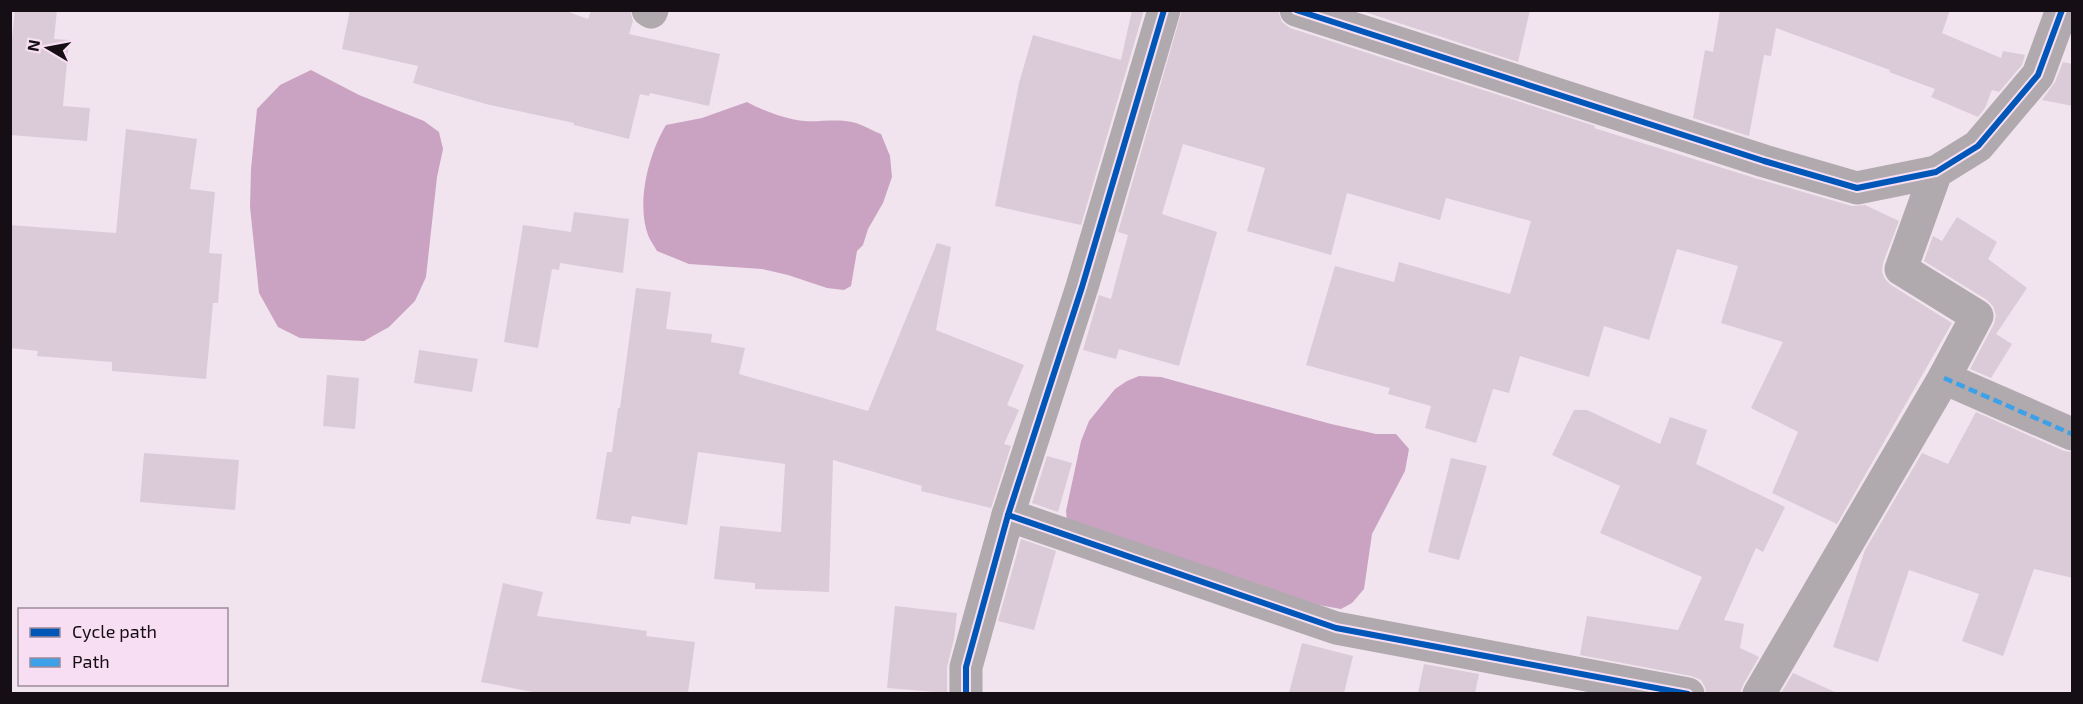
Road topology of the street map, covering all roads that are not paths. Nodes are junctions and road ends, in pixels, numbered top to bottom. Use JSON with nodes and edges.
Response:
{"nodes":[{"id":1,"x":1164,"y":10,"type":"edge"},
{"id":2,"x":1296,"y":10,"type":"edge"},
{"id":3,"x":2062,"y":10,"type":"edge"},
{"id":4,"x":1936,"y":172,"type":"junction"},
{"id":5,"x":1944,"y":378,"type":"junction"},
{"id":6,"x":2073,"y":434,"type":"edge"},
{"id":7,"x":1008,"y":515,"type":"junction"},
{"id":8,"x":966,"y":693,"type":"edge"},
{"id":9,"x":1688,"y":693,"type":"edge"},
{"id":10,"x":1759,"y":693,"type":"edge"}],
"edges":[{"from":1,"to":7,"type":"street"},
{"from":2,"to":4,"type":"street"},
{"from":3,"to":4,"type":"street"},
{"from":4,"to":5,"type":"street"},
{"from":5,"to":6,"type":"street"},
{"from":5,"to":10,"type":"street"},
{"from":7,"to":8,"type":"street"},
{"from":7,"to":9,"type":"street"}]}
